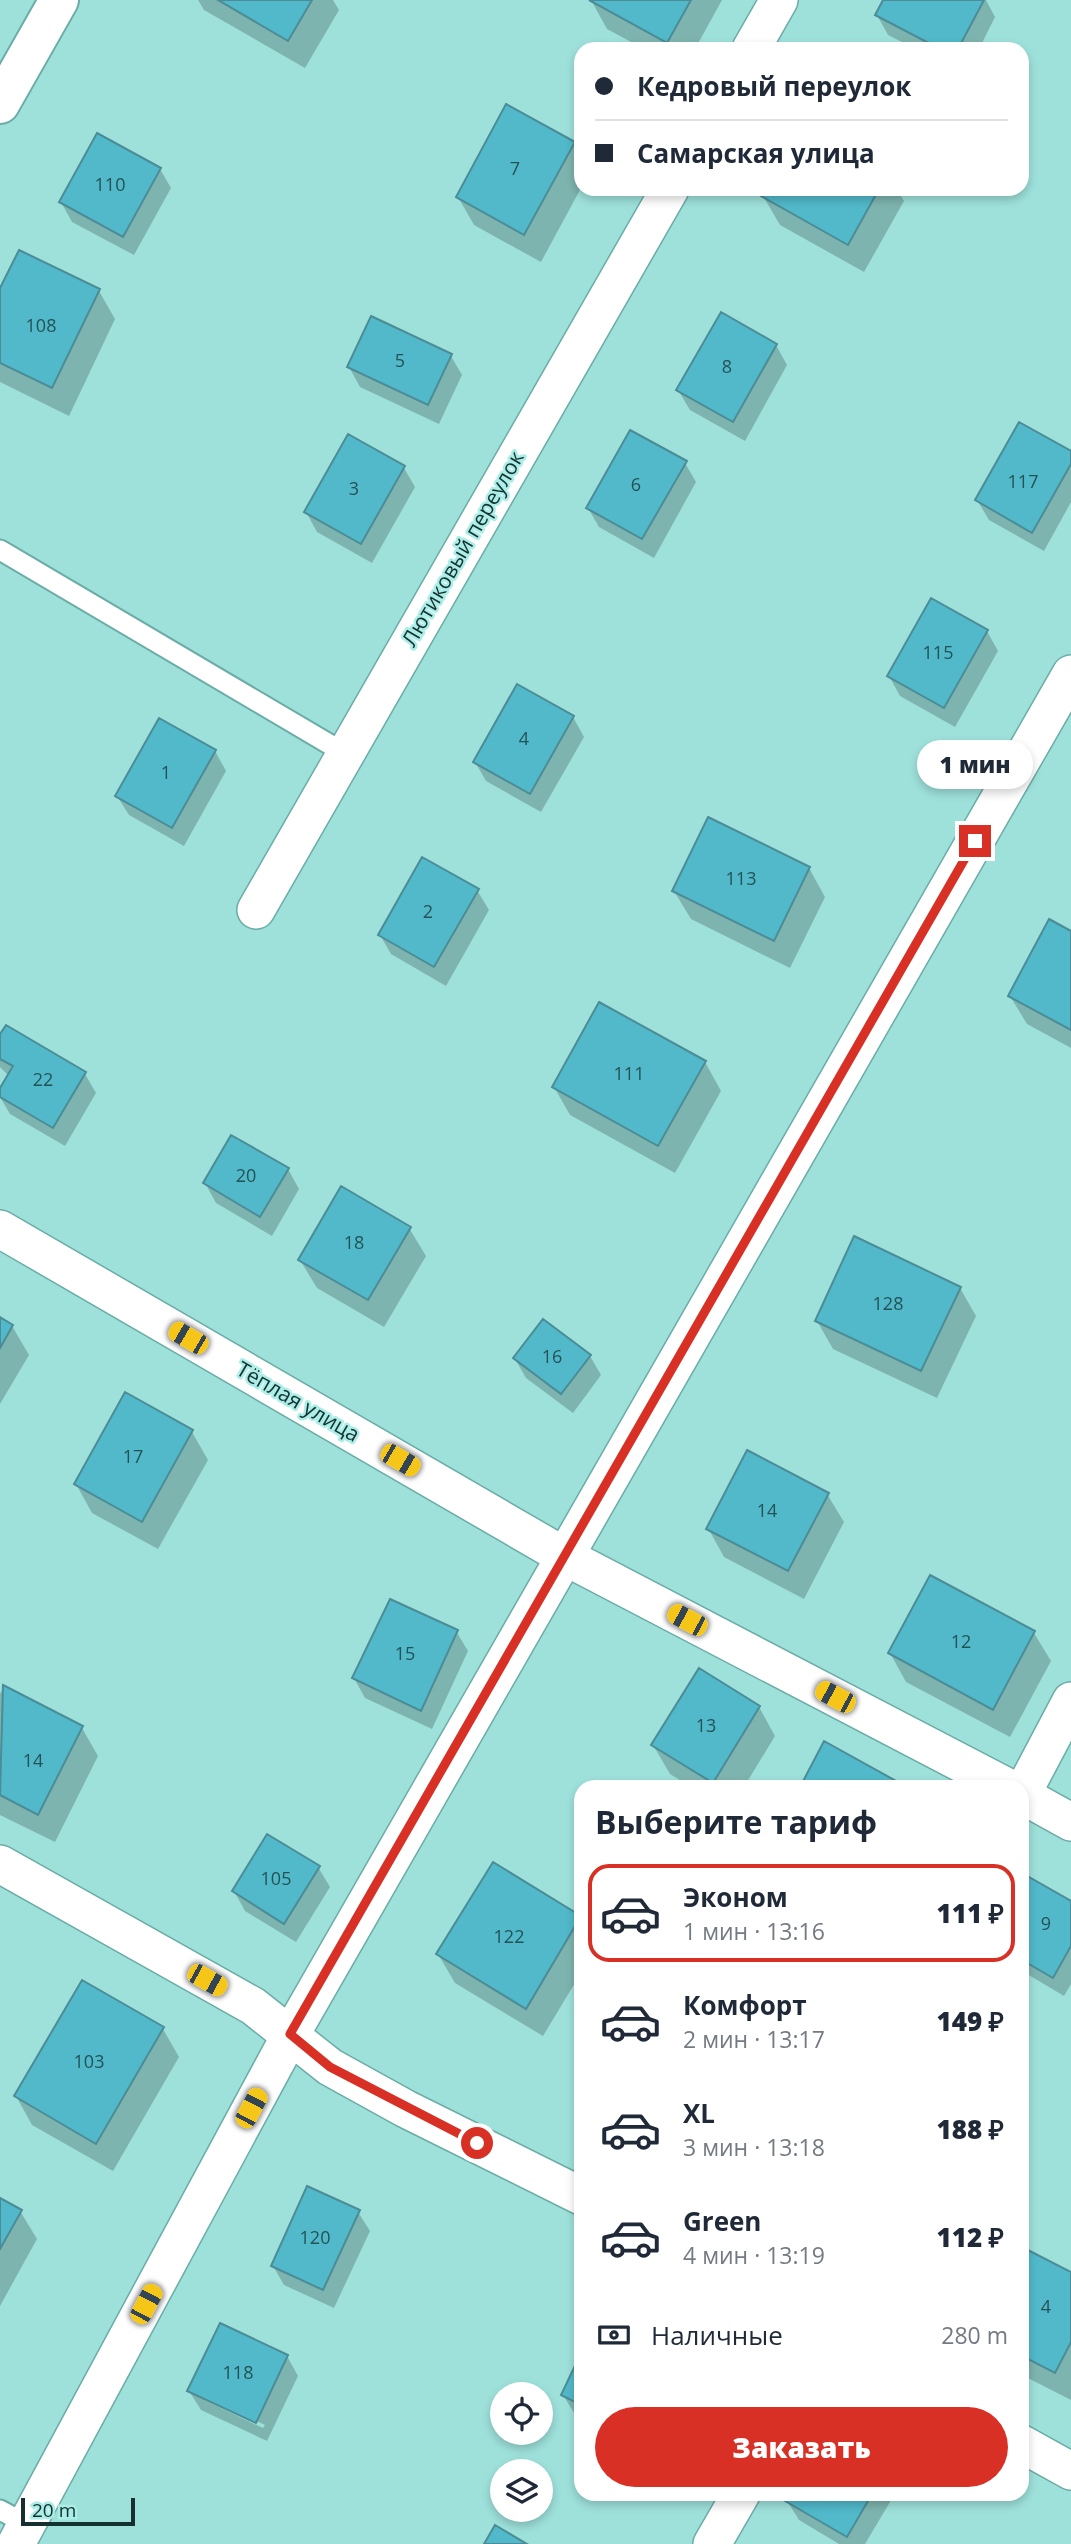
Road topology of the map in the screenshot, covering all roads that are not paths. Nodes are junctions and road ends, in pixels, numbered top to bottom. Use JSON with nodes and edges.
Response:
{"nodes":[{"id":1,"x":59,"y":0,"type":"edge"},
{"id":2,"x":779,"y":0,"type":"edge"},
{"id":3,"x":755,"y":42,"type":"edge"},
{"id":4,"x":0,"y":104,"type":"edge"},
{"id":5,"x":666,"y":196,"type":"edge"},
{"id":6,"x":0,"y":550,"type":"edge"},
{"id":7,"x":1071,"y":674,"type":"edge"},
{"id":8,"x":346,"y":754,"type":"junction"},
{"id":9,"x":256,"y":910,"type":"dead end"},
{"id":10,"x":0,"y":1229,"type":"edge"},
{"id":11,"x":564,"y":1556,"type":"junction"},
{"id":12,"x":1071,"y":1701,"type":"edge"},
{"id":13,"x":994,"y":1780,"type":"edge"},
{"id":14,"x":1029,"y":1781,"type":"edge"},
{"id":15,"x":1029,"y":1798,"type":"edge"},
{"id":16,"x":1071,"y":1822,"type":"edge"},
{"id":17,"x":0,"y":1864,"type":"edge"},
{"id":18,"x":290,"y":2034,"type":"junction"},
{"id":19,"x":574,"y":2193,"type":"edge"},
{"id":20,"x":1029,"y":2448,"type":"edge"},
{"id":21,"x":1071,"y":2471,"type":"edge"},
{"id":22,"x":737,"y":2501,"type":"edge"},
{"id":23,"x":15,"y":2526,"type":"edge"},
{"id":24,"x":712,"y":2544,"type":"edge"}],
"edges":[{"from":1,"to":4,"type":"street"},
{"from":2,"to":3,"type":"street"},
{"from":5,"to":8,"type":"street","name":"Лютиковый переулок"},
{"from":6,"to":8,"type":"lane"},
{"from":7,"to":11,"type":"street"},
{"from":8,"to":9,"type":"street","name":"Лютиковый переулок"},
{"from":10,"to":11,"type":"street","name":"Тёплая улица"},
{"from":11,"to":13,"type":"street","name":"Тёплая улица"},
{"from":11,"to":18,"type":"street"},
{"from":12,"to":14,"type":"street"},
{"from":15,"to":16,"type":"street"},
{"from":17,"to":18,"type":"street"},
{"from":18,"to":19,"type":"street"},
{"from":18,"to":23,"type":"street"},
{"from":20,"to":21,"type":"street"},
{"from":22,"to":24,"type":"street"}]}
